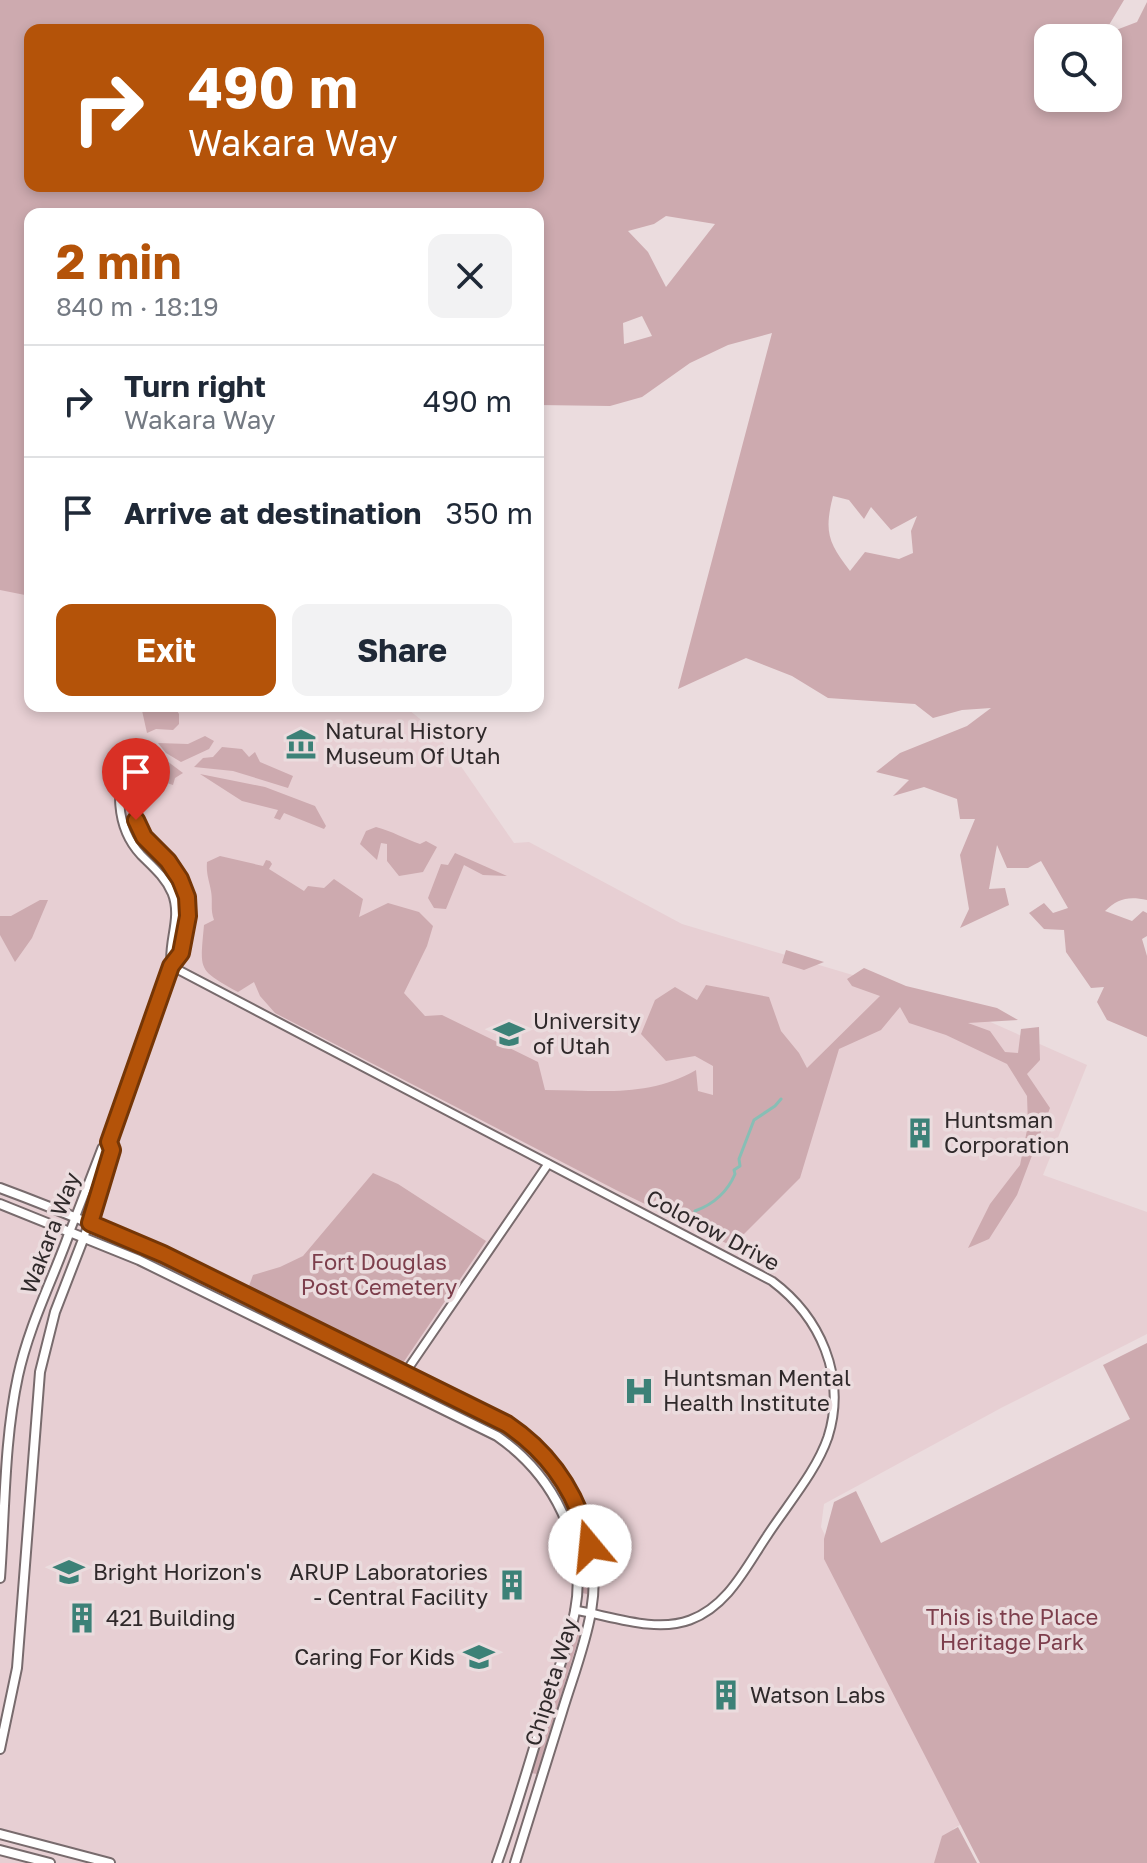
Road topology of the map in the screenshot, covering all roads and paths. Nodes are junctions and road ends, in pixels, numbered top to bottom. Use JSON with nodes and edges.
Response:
{"nodes":[{"id":1,"x":171,"y":966,"type":"junction"},
{"id":2,"x":109,"y":1142,"type":"junction"},
{"id":3,"x":548,"y":1164,"type":"junction"},
{"id":4,"x":0,"y":1188,"type":"edge"},
{"id":5,"x":0,"y":1204,"type":"edge"},
{"id":6,"x":75,"y":1216,"type":"junction"},
{"id":7,"x":90,"y":1223,"type":"junction"},
{"id":8,"x":70,"y":1231,"type":"junction"},
{"id":9,"x":84,"y":1237,"type":"junction"},
{"id":10,"x":405,"y":1373,"type":"junction"},
{"id":11,"x":0,"y":1578,"type":"edge"},
{"id":12,"x":575,"y":1610,"type":"junction"},
{"id":13,"x":591,"y":1613,"type":"junction"},
{"id":14,"x":0,"y":1749,"type":"edge"},
{"id":15,"x":0,"y":1834,"type":"edge"},
{"id":16,"x":0,"y":1850,"type":"edge"},
{"id":17,"x":50,"y":1863,"type":"edge"},
{"id":18,"x":110,"y":1863,"type":"edge"},
{"id":19,"x":497,"y":1863,"type":"edge"},
{"id":20,"x":515,"y":1863,"type":"edge"}],
"edges":[{"from":1,"to":1,"type":"street","name":"Wakara Way"},
{"from":1,"to":2,"type":"street","name":"Wakara Way"},
{"from":1,"to":3,"type":"street","name":"Colorow Drive"},
{"from":2,"to":6,"type":"street","name":"Wakara Way"},
{"from":2,"to":7,"type":"street","name":"Wakara Way"},
{"from":3,"to":10,"type":"street"},
{"from":3,"to":13,"type":"street","name":"Colorow Drive"},
{"from":4,"to":6,"type":"street","name":"Chipeta Way"},
{"from":5,"to":8,"type":"street","name":"Chipeta Way"},
{"from":6,"to":7,"type":"street","name":"Chipeta Way"},
{"from":6,"to":8,"type":"street","name":"Wakara Way"},
{"from":7,"to":9,"type":"street","name":"Wakara Way"},
{"from":7,"to":10,"type":"street","name":"Chipeta Way"},
{"from":8,"to":9,"type":"street","name":"Chipeta Way"},
{"from":8,"to":11,"type":"street","name":"Wakara Way"},
{"from":9,"to":12,"type":"street","name":"Chipeta Way"},
{"from":9,"to":14,"type":"street","name":"Wakara Way"},
{"from":10,"to":13,"type":"street","name":"Chipeta Way"},
{"from":12,"to":13,"type":"street","name":"Colorow Drive"},
{"from":12,"to":19,"type":"street","name":"Chipeta Way"},
{"from":13,"to":20,"type":"street","name":"Chipeta Way"},
{"from":15,"to":18,"type":"street"},
{"from":16,"to":17,"type":"street"}]}
